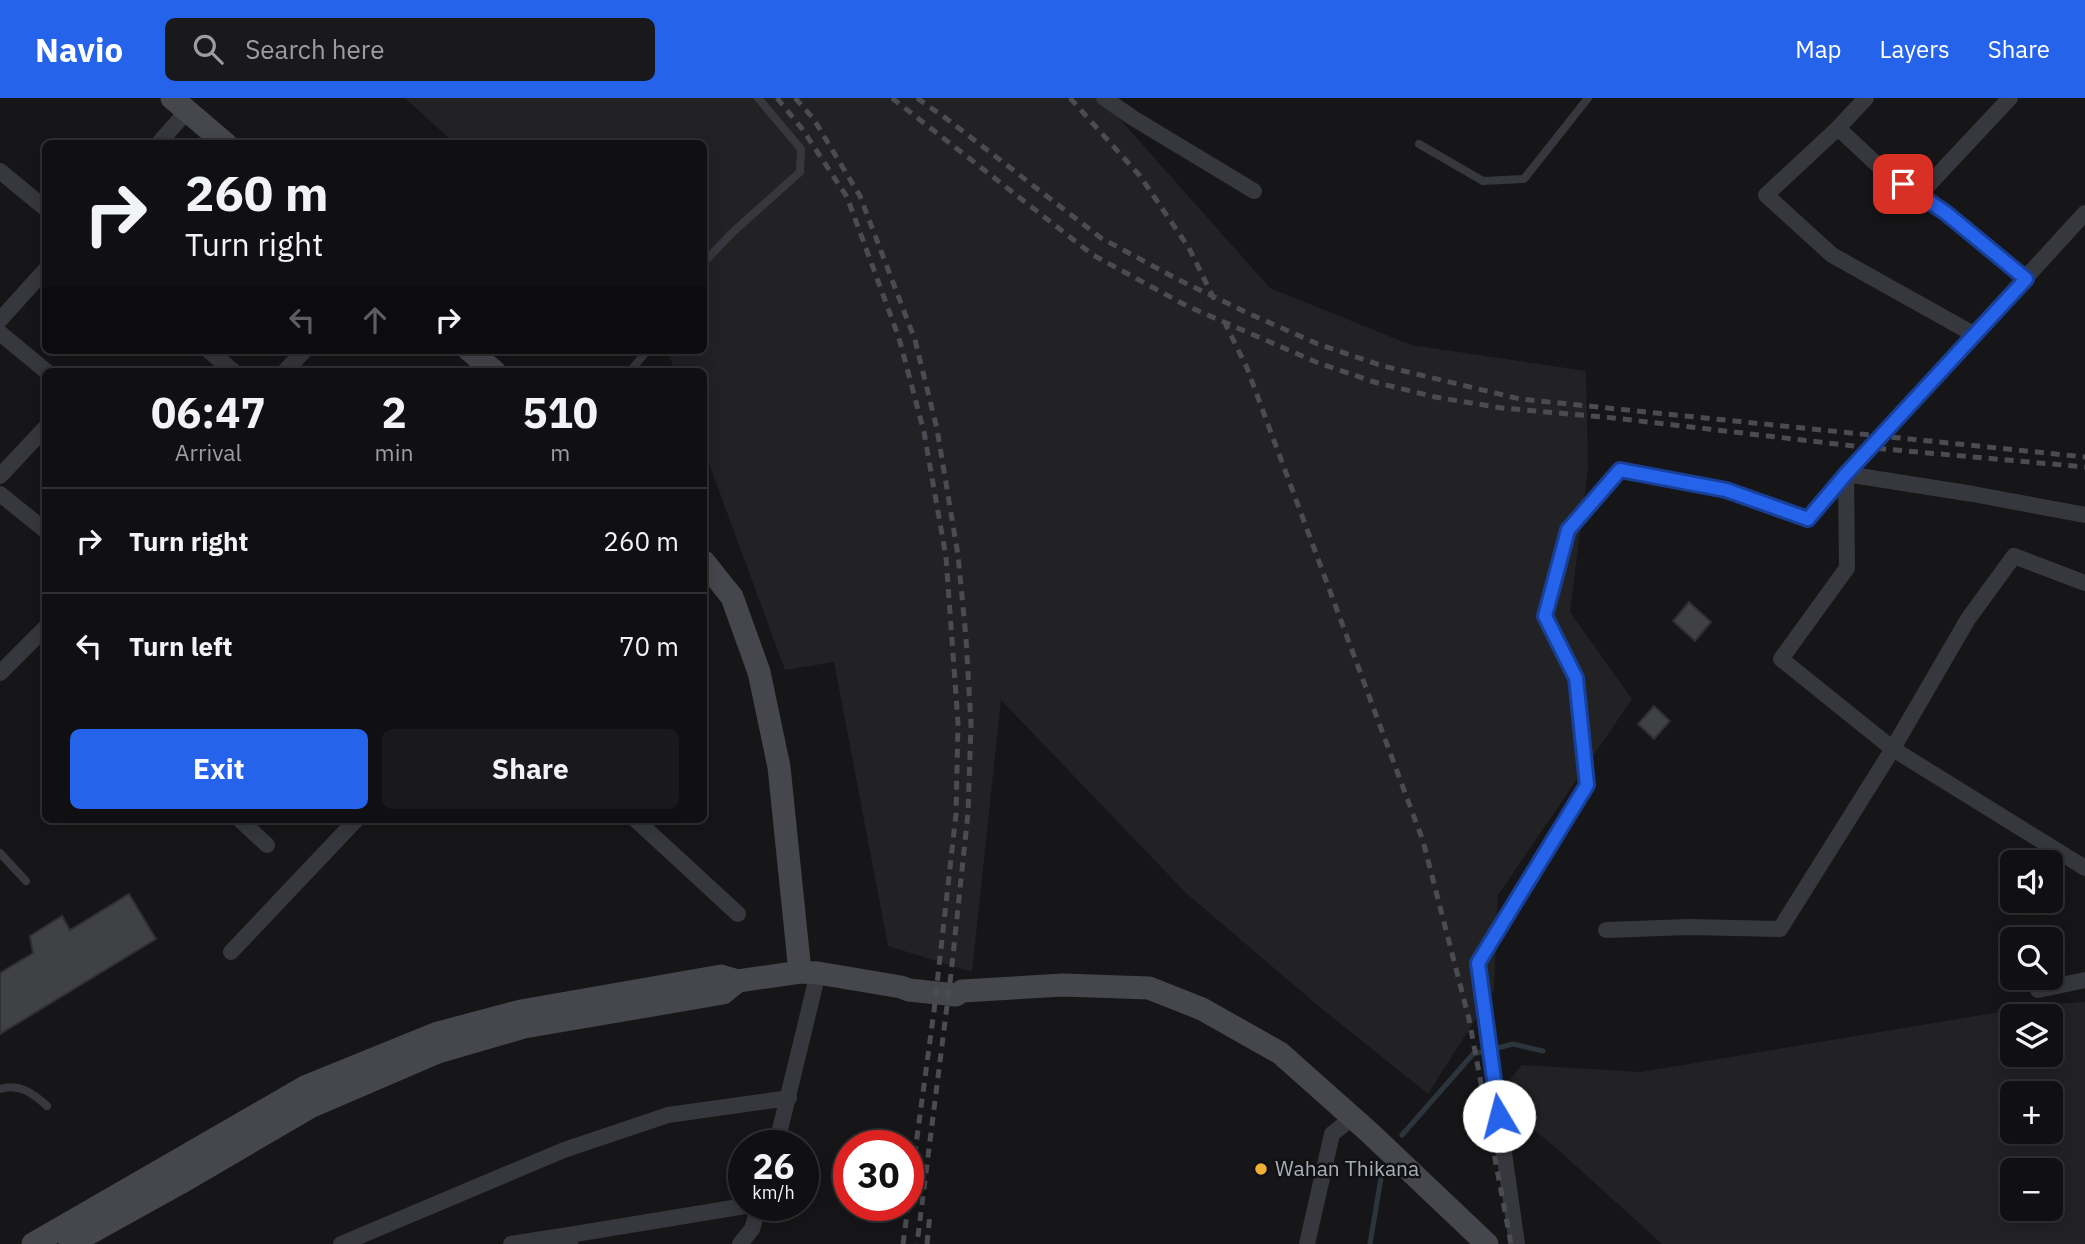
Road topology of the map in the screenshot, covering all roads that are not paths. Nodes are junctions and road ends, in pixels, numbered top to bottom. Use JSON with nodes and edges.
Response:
{"nodes":[{"id":1,"x":758,"y":98,"type":"edge"},
{"id":2,"x":1104,"y":98,"type":"edge"},
{"id":3,"x":1588,"y":98,"type":"edge"},
{"id":4,"x":1866,"y":98,"type":"edge"},
{"id":5,"x":2010,"y":98,"type":"edge"},
{"id":6,"x":180,"y":105,"type":"edge"},
{"id":7,"x":1838,"y":128,"type":"junction"},
{"id":8,"x":160,"y":140,"type":"edge"},
{"id":9,"x":221,"y":140,"type":"edge"},
{"id":10,"x":1419,"y":144,"type":"dead end"},
{"id":11,"x":0,"y":171,"type":"edge"},
{"id":12,"x":1254,"y":191,"type":"dead end"},
{"id":13,"x":1919,"y":195,"type":"junction"},
{"id":14,"x":42,"y":206,"type":"edge"},
{"id":15,"x":2085,"y":213,"type":"edge"},
{"id":16,"x":707,"y":259,"type":"edge"},
{"id":17,"x":42,"y":273,"type":"edge"},
{"id":18,"x":2026,"y":279,"type":"junction"},
{"id":19,"x":0,"y":320,"type":"edge"},
{"id":20,"x":0,"y":333,"type":"edge"},
{"id":21,"x":1975,"y":335,"type":"junction"},
{"id":22,"x":213,"y":354,"type":"edge"},
{"id":23,"x":301,"y":354,"type":"edge"},
{"id":24,"x":474,"y":354,"type":"edge"},
{"id":25,"x":645,"y":354,"type":"edge"},
{"id":26,"x":42,"y":368,"type":"edge"},
{"id":27,"x":229,"y":368,"type":"edge"},
{"id":28,"x":288,"y":368,"type":"edge"},
{"id":29,"x":490,"y":368,"type":"edge"},
{"id":30,"x":633,"y":368,"type":"edge"},
{"id":31,"x":42,"y":431,"type":"edge"},
{"id":32,"x":1846,"y":474,"type":"junction"},
{"id":33,"x":0,"y":476,"type":"edge"},
{"id":34,"x":0,"y":494,"type":"edge"},
{"id":35,"x":2085,"y":515,"type":"edge"},
{"id":36,"x":42,"y":528,"type":"edge"},
{"id":37,"x":707,"y":566,"type":"edge"},
{"id":38,"x":2085,"y":583,"type":"edge"},
{"id":39,"x":42,"y":634,"type":"edge"},
{"id":40,"x":0,"y":673,"type":"edge"},
{"id":41,"x":1892,"y":749,"type":"junction"},
{"id":42,"x":243,"y":823,"type":"edge"},
{"id":43,"x":353,"y":823,"type":"edge"},
{"id":44,"x":639,"y":823,"type":"edge"},
{"id":45,"x":267,"y":845,"type":"dead end"},
{"id":46,"x":0,"y":853,"type":"edge"},
{"id":47,"x":2085,"y":868,"type":"edge"},
{"id":48,"x":26,"y":881,"type":"dead end"},
{"id":49,"x":738,"y":914,"type":"dead end"},
{"id":50,"x":1606,"y":930,"type":"dead end"},
{"id":51,"x":231,"y":952,"type":"dead end"},
{"id":52,"x":809,"y":973,"type":"junction"},
{"id":53,"x":2085,"y":981,"type":"edge"},
{"id":54,"x":2063,"y":985,"type":"edge"},
{"id":55,"x":0,"y":1089,"type":"edge"},
{"id":56,"x":789,"y":1098,"type":"junction"},
{"id":57,"x":47,"y":1106,"type":"dead end"},
{"id":58,"x":1353,"y":1117,"type":"junction"},
{"id":59,"x":780,"y":1130,"type":"edge"},
{"id":60,"x":728,"y":1209,"type":"edge"},
{"id":61,"x":754,"y":1221,"type":"edge"},
{"id":62,"x":77,"y":1233,"type":"edge"},
{"id":63,"x":571,"y":1239,"type":"edge"},
{"id":64,"x":33,"y":1244,"type":"edge"},
{"id":65,"x":341,"y":1244,"type":"edge"},
{"id":66,"x":511,"y":1244,"type":"edge"},
{"id":67,"x":740,"y":1244,"type":"edge"},
{"id":68,"x":1307,"y":1244,"type":"edge"},
{"id":69,"x":1487,"y":1244,"type":"edge"},
{"id":70,"x":1517,"y":1244,"type":"edge"}],
"edges":[{"from":1,"to":16,"type":"lane"},
{"from":2,"to":12,"type":"street"},
{"from":3,"to":10,"type":"lane"},
{"from":4,"to":7,"type":"street"},
{"from":5,"to":13,"type":"street"},
{"from":6,"to":8,"type":"street"},
{"from":6,"to":9,"type":"main road"},
{"from":7,"to":13,"type":"street"},
{"from":7,"to":21,"type":"street"},
{"from":11,"to":14,"type":"street"},
{"from":13,"to":18,"type":"street"},
{"from":15,"to":18,"type":"street"},
{"from":17,"to":19,"type":"street"},
{"from":18,"to":21,"type":"street"},
{"from":20,"to":26,"type":"street"},
{"from":21,"to":32,"type":"street"},
{"from":22,"to":27,"type":"street"},
{"from":23,"to":28,"type":"street"},
{"from":24,"to":29,"type":"main road"},
{"from":25,"to":30,"type":"lane"},
{"from":31,"to":33,"type":"street"},
{"from":32,"to":35,"type":"street"},
{"from":32,"to":41,"type":"street"},
{"from":32,"to":70,"type":"street"},
{"from":34,"to":36,"type":"street"},
{"from":37,"to":52,"type":"main road"},
{"from":38,"to":41,"type":"street"},
{"from":39,"to":40,"type":"street"},
{"from":41,"to":47,"type":"street"},
{"from":41,"to":50,"type":"street"},
{"from":42,"to":45,"type":"street"},
{"from":43,"to":51,"type":"street"},
{"from":44,"to":49,"type":"street"},
{"from":46,"to":48,"type":"lane"},
{"from":52,"to":56,"type":"street"},
{"from":52,"to":58,"type":"main road"},
{"from":52,"to":62,"type":"main road"},
{"from":53,"to":54,"type":"street"},
{"from":55,"to":57,"type":"lane"},
{"from":56,"to":59,"type":"street"},
{"from":56,"to":65,"type":"street"},
{"from":58,"to":68,"type":"street"},
{"from":58,"to":69,"type":"main road"},
{"from":60,"to":63,"type":"street"},
{"from":61,"to":67,"type":"street"},
{"from":62,"to":64,"type":"main road"},
{"from":63,"to":66,"type":"street"}]}
